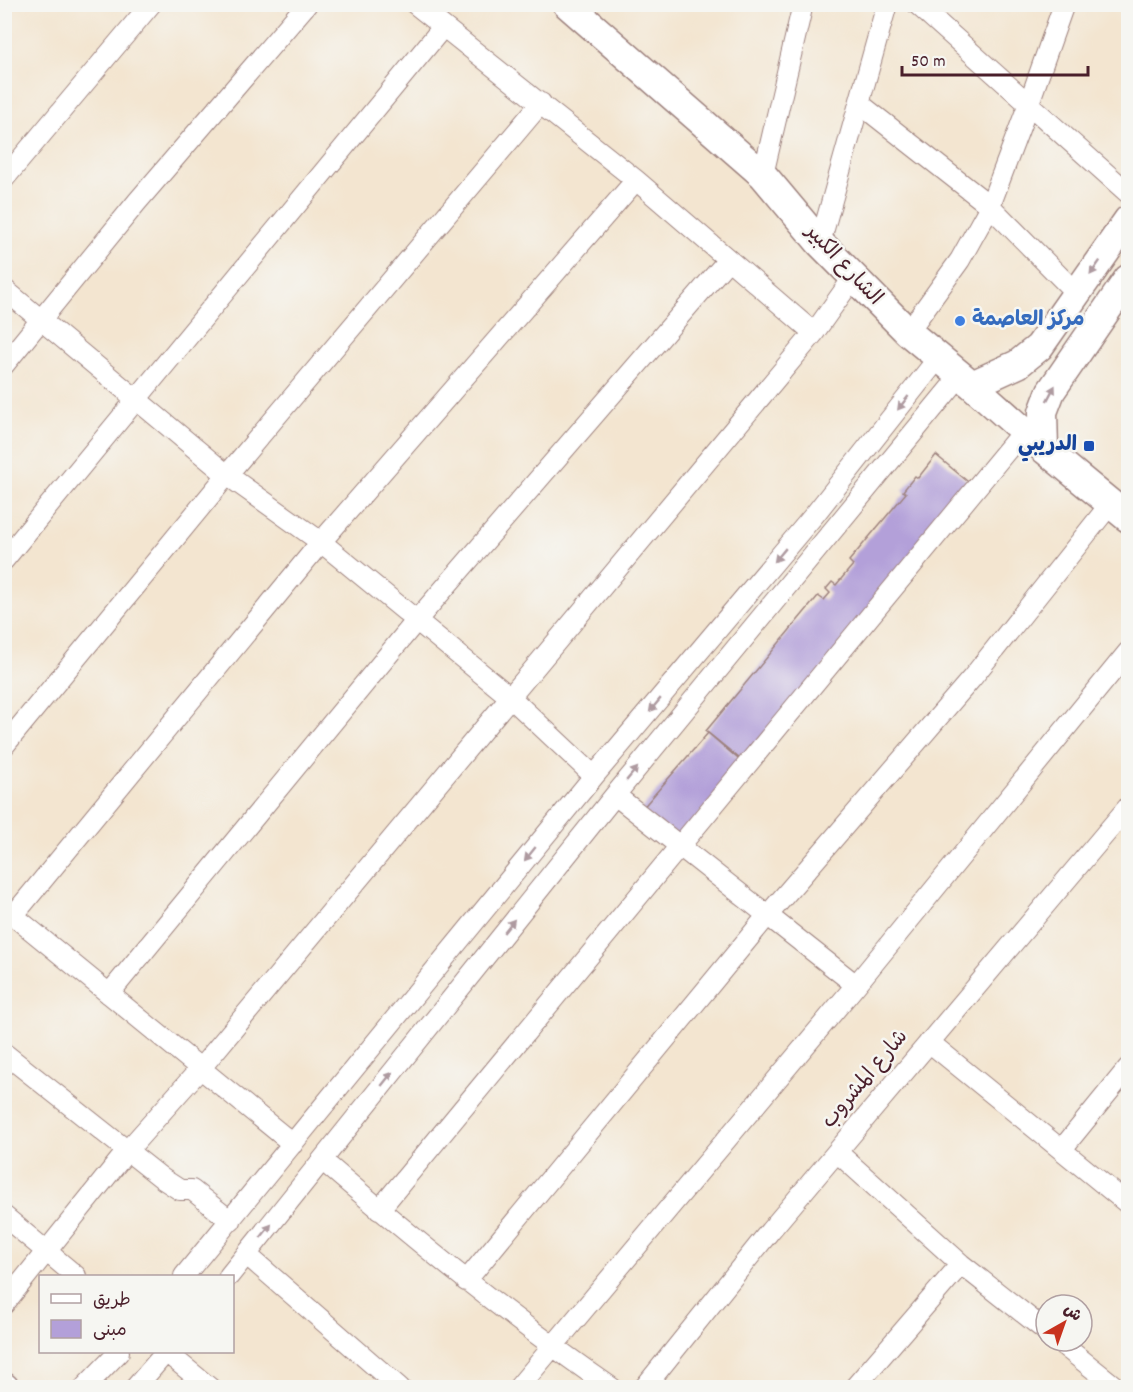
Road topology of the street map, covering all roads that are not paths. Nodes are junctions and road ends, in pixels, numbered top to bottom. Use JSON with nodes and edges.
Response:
{"nodes":[{"id":1,"x":151,"y":4,"type":"edge"},
{"id":2,"x":307,"y":4,"type":"edge"},
{"id":3,"x":415,"y":4,"type":"edge"},
{"id":4,"x":567,"y":4,"type":"edge"},
{"id":5,"x":803,"y":4,"type":"edge"},
{"id":6,"x":887,"y":4,"type":"edge"},
{"id":7,"x":917,"y":4,"type":"edge"},
{"id":8,"x":1064,"y":4,"type":"edge"},
{"id":9,"x":443,"y":27,"type":"junction"},
{"id":10,"x":541,"y":103,"type":"junction"},
{"id":11,"x":1029,"y":103,"type":"junction"},
{"id":12,"x":860,"y":104,"type":"junction"},
{"id":13,"x":764,"y":175,"type":"junction"},
{"id":14,"x":4,"y":179,"type":"edge"},
{"id":15,"x":636,"y":180,"type":"junction"},
{"id":16,"x":1128,"y":193,"type":"edge"},
{"id":17,"x":990,"y":206,"type":"junction"},
{"id":18,"x":1128,"y":220,"type":"edge"},
{"id":19,"x":820,"y":243,"type":"junction"},
{"id":20,"x":728,"y":260,"type":"junction"},
{"id":21,"x":853,"y":278,"type":"junction"},
{"id":22,"x":1128,"y":279,"type":"edge"},
{"id":23,"x":4,"y":289,"type":"edge"},
{"id":24,"x":1077,"y":294,"type":"junction"},
{"id":25,"x":42,"y":321,"type":"junction"},
{"id":26,"x":908,"y":332,"type":"junction"},
{"id":27,"x":814,"y":333,"type":"junction"},
{"id":28,"x":939,"y":357,"type":"junction"},
{"id":29,"x":4,"y":366,"type":"edge"},
{"id":30,"x":966,"y":381,"type":"junction"},
{"id":31,"x":136,"y":399,"type":"junction"},
{"id":32,"x":1034,"y":440,"type":"junction"},
{"id":33,"x":227,"y":475,"type":"junction"},
{"id":34,"x":1120,"y":510,"type":"edge"},
{"id":35,"x":321,"y":542,"type":"junction"},
{"id":36,"x":4,"y":560,"type":"edge"},
{"id":37,"x":416,"y":621,"type":"junction"},
{"id":38,"x":1128,"y":652,"type":"edge"},
{"id":39,"x":510,"y":697,"type":"junction"},
{"id":40,"x":4,"y":746,"type":"edge"},
{"id":41,"x":594,"y":776,"type":"junction"},
{"id":42,"x":615,"y":795,"type":"junction"},
{"id":43,"x":1128,"y":807,"type":"edge"},
{"id":44,"x":679,"y":846,"type":"junction"},
{"id":45,"x":9,"y":912,"type":"edge"},
{"id":46,"x":767,"y":916,"type":"junction"},
{"id":47,"x":856,"y":985,"type":"junction"},
{"id":48,"x":109,"y":994,"type":"junction"},
{"id":49,"x":929,"y":1042,"type":"junction"},
{"id":50,"x":4,"y":1053,"type":"edge"},
{"id":51,"x":1128,"y":1068,"type":"edge"},
{"id":52,"x":200,"y":1069,"type":"junction"},
{"id":53,"x":293,"y":1144,"type":"junction"},
{"id":54,"x":1062,"y":1149,"type":"junction"},
{"id":55,"x":127,"y":1151,"type":"junction"},
{"id":56,"x":837,"y":1152,"type":"junction"},
{"id":57,"x":323,"y":1161,"type":"junction"},
{"id":58,"x":1128,"y":1204,"type":"edge"},
{"id":59,"x":379,"y":1210,"type":"junction"},
{"id":60,"x":4,"y":1216,"type":"edge"},
{"id":61,"x":231,"y":1221,"type":"junction"},
{"id":62,"x":47,"y":1252,"type":"junction"},
{"id":63,"x":247,"y":1255,"type":"junction"},
{"id":64,"x":961,"y":1264,"type":"junction"},
{"id":65,"x":75,"y":1275,"type":"edge"},
{"id":66,"x":185,"y":1275,"type":"edge"},
{"id":67,"x":230,"y":1275,"type":"edge"},
{"id":68,"x":466,"y":1281,"type":"junction"},
{"id":69,"x":4,"y":1304,"type":"edge"},
{"id":70,"x":1034,"y":1322,"type":"edge"},
{"id":71,"x":552,"y":1347,"type":"junction"},
{"id":72,"x":118,"y":1353,"type":"edge"},
{"id":73,"x":165,"y":1353,"type":"edge"},
{"id":74,"x":167,"y":1353,"type":"edge"},
{"id":75,"x":1073,"y":1353,"type":"edge"},
{"id":76,"x":864,"y":1384,"type":"edge"},
{"id":77,"x":84,"y":1388,"type":"edge"},
{"id":78,"x":135,"y":1388,"type":"edge"},
{"id":79,"x":210,"y":1388,"type":"edge"},
{"id":80,"x":400,"y":1388,"type":"edge"},
{"id":81,"x":518,"y":1388,"type":"edge"},
{"id":82,"x":612,"y":1388,"type":"edge"},
{"id":83,"x":644,"y":1388,"type":"edge"},
{"id":84,"x":1117,"y":1388,"type":"edge"}],
"edges":[{"from":1,"to":14,"type":"street"},
{"from":2,"to":25,"type":"street"},
{"from":3,"to":9,"type":"street"},
{"from":4,"to":13,"type":"street","name":"الشارع الكبير"},
{"from":5,"to":13,"type":"street"},
{"from":6,"to":12,"type":"street"},
{"from":7,"to":11,"type":"street"},
{"from":8,"to":11,"type":"street"},
{"from":9,"to":10,"type":"street"},
{"from":9,"to":31,"type":"street"},
{"from":10,"to":15,"type":"street"},
{"from":10,"to":33,"type":"street"},
{"from":11,"to":16,"type":"street"},
{"from":11,"to":17,"type":"street"},
{"from":12,"to":17,"type":"street"},
{"from":12,"to":19,"type":"street"},
{"from":13,"to":19,"type":"street","name":"الشارع الكبير"},
{"from":15,"to":20,"type":"street"},
{"from":15,"to":35,"type":"street"},
{"from":17,"to":24,"type":"street"},
{"from":17,"to":26,"type":"street"},
{"from":18,"to":24,"type":"street","one_way":true},
{"from":19,"to":21,"type":"street","name":"الشارع الكبير"},
{"from":20,"to":27,"type":"street"},
{"from":20,"to":37,"type":"street"},
{"from":21,"to":26,"type":"street","name":"الشارع الكبير"},
{"from":21,"to":27,"type":"street"},
{"from":32,"to":22,"type":"street","one_way":true},
{"from":23,"to":25,"type":"street"},
{"from":24,"to":30,"type":"street"},
{"from":25,"to":29,"type":"street"},
{"from":25,"to":31,"type":"street"},
{"from":26,"to":28,"type":"street","name":"الشارع الكبير"},
{"from":27,"to":39,"type":"street"},
{"from":28,"to":30,"type":"street","name":"الشارع الكبير"},
{"from":28,"to":41,"type":"street","one_way":true},
{"from":30,"to":32,"type":"street","name":"الشارع الكبير"},
{"from":42,"to":30,"type":"street","one_way":true},
{"from":31,"to":33,"type":"street"},
{"from":31,"to":36,"type":"street"},
{"from":32,"to":34,"type":"street","name":"الشارع الكبير"},
{"from":32,"to":44,"type":"street"},
{"from":33,"to":35,"type":"street"},
{"from":33,"to":40,"type":"street"},
{"from":34,"to":46,"type":"street"},
{"from":35,"to":37,"type":"street"},
{"from":35,"to":45,"type":"street"},
{"from":37,"to":39,"type":"street"},
{"from":37,"to":48,"type":"street"},
{"from":38,"to":47,"type":"street"},
{"from":39,"to":41,"type":"street"},
{"from":39,"to":52,"type":"street"},
{"from":41,"to":53,"type":"street","one_way":true},
{"from":42,"to":44,"type":"street"},
{"from":57,"to":42,"type":"street","one_way":true},
{"from":43,"to":49,"type":"street","name":"شارع المشروب"},
{"from":44,"to":46,"type":"street"},
{"from":44,"to":59,"type":"street"},
{"from":45,"to":48,"type":"street"},
{"from":46,"to":47,"type":"street"},
{"from":46,"to":68,"type":"street"},
{"from":47,"to":71,"type":"street"},
{"from":48,"to":52,"type":"street"},
{"from":49,"to":54,"type":"street"},
{"from":49,"to":56,"type":"street","name":"شارع المشروب"},
{"from":50,"to":55,"type":"street"},
{"from":51,"to":54,"type":"street"},
{"from":52,"to":53,"type":"street"},
{"from":52,"to":55,"type":"street"},
{"from":53,"to":61,"type":"street"},
{"from":54,"to":58,"type":"street"},
{"from":55,"to":61,"type":"street"},
{"from":55,"to":62,"type":"street"},
{"from":56,"to":64,"type":"street"},
{"from":56,"to":83,"type":"street","name":"شارع المشروب"},
{"from":57,"to":59,"type":"street"},
{"from":63,"to":57,"type":"street","one_way":true},
{"from":59,"to":68,"type":"street"},
{"from":60,"to":62,"type":"street"},
{"from":61,"to":66,"type":"street"},
{"from":62,"to":65,"type":"street"},
{"from":62,"to":69,"type":"street"},
{"from":63,"to":67,"type":"street"},
{"from":63,"to":80,"type":"street"},
{"from":64,"to":70,"type":"street"},
{"from":64,"to":76,"type":"street"},
{"from":68,"to":71,"type":"street"},
{"from":71,"to":81,"type":"street"},
{"from":71,"to":82,"type":"street"},
{"from":72,"to":77,"type":"street"},
{"from":73,"to":78,"type":"street"},
{"from":74,"to":79,"type":"street"},
{"from":75,"to":84,"type":"street"}]}
